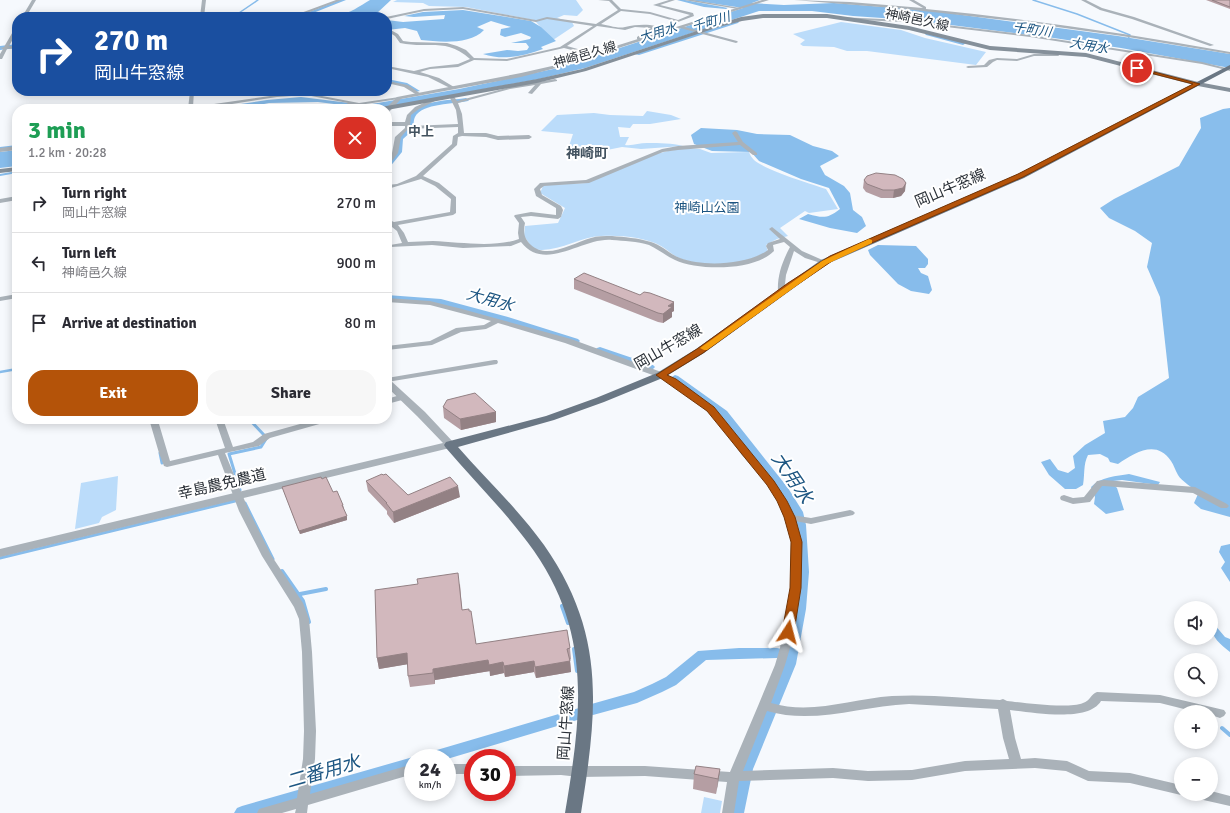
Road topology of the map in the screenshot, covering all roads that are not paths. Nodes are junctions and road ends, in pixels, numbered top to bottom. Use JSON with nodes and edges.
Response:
{"nodes":[{"id":1,"x":34,"y":0,"type":"edge"},
{"id":2,"x":204,"y":0,"type":"edge"},
{"id":3,"x":340,"y":0,"type":"edge"},
{"id":4,"x":600,"y":0,"type":"edge"},
{"id":5,"x":610,"y":0,"type":"edge"},
{"id":6,"x":673,"y":0,"type":"edge"},
{"id":7,"x":686,"y":0,"type":"edge"},
{"id":8,"x":767,"y":0,"type":"edge"},
{"id":9,"x":796,"y":0,"type":"edge"},
{"id":10,"x":911,"y":0,"type":"edge"},
{"id":11,"x":1083,"y":0,"type":"edge"},
{"id":12,"x":739,"y":8,"type":"junction"},
{"id":13,"x":927,"y":9,"type":"junction"},
{"id":14,"x":620,"y":10,"type":"junction"},
{"id":15,"x":27,"y":12,"type":"edge"},
{"id":16,"x":203,"y":12,"type":"edge"},
{"id":17,"x":306,"y":12,"type":"edge"},
{"id":18,"x":392,"y":17,"type":"edge"},
{"id":19,"x":837,"y":18,"type":"junction"},
{"id":20,"x":678,"y":21,"type":"junction"},
{"id":21,"x":690,"y":24,"type":"junction"},
{"id":22,"x":598,"y":25,"type":"junction"},
{"id":23,"x":682,"y":27,"type":"junction"},
{"id":24,"x":654,"y":28,"type":"junction"},
{"id":25,"x":666,"y":31,"type":"junction"},
{"id":26,"x":700,"y":32,"type":"junction"},
{"id":27,"x":392,"y":33,"type":"edge"},
{"id":28,"x":12,"y":36,"type":"edge"},
{"id":29,"x":640,"y":40,"type":"junction"},
{"id":30,"x":736,"y":42,"type":"dead end"},
{"id":31,"x":565,"y":47,"type":"junction"},
{"id":32,"x":4,"y":48,"type":"edge"},
{"id":33,"x":1230,"y":52,"type":"edge"},
{"id":34,"x":1056,"y":53,"type":"junction"},
{"id":35,"x":593,"y":55,"type":"junction"},
{"id":36,"x":0,"y":58,"type":"edge"},
{"id":37,"x":473,"y":59,"type":"junction"},
{"id":38,"x":968,"y":67,"type":"dead end"},
{"id":39,"x":392,"y":68,"type":"edge"},
{"id":40,"x":1228,"y":68,"type":"edge"},
{"id":41,"x":415,"y":72,"type":"junction"},
{"id":42,"x":555,"y":80,"type":"dead end"},
{"id":43,"x":538,"y":82,"type":"junction"},
{"id":44,"x":392,"y":83,"type":"edge"},
{"id":45,"x":1198,"y":84,"type":"junction"},
{"id":46,"x":452,"y":88,"type":"junction"},
{"id":47,"x":1230,"y":90,"type":"edge"},
{"id":48,"x":530,"y":93,"type":"dead end"},
{"id":49,"x":418,"y":94,"type":"junction"},
{"id":50,"x":289,"y":96,"type":"edge"},
{"id":51,"x":314,"y":96,"type":"edge"},
{"id":52,"x":451,"y":96,"type":"junction"},
{"id":53,"x":437,"y":98,"type":"junction"},
{"id":54,"x":398,"y":99,"type":"junction"},
{"id":55,"x":457,"y":102,"type":"junction"},
{"id":56,"x":225,"y":104,"type":"edge"},
{"id":57,"x":351,"y":104,"type":"joint"},
{"id":58,"x":392,"y":106,"type":"edge"},
{"id":59,"x":392,"y":108,"type":"edge"},
{"id":60,"x":392,"y":125,"type":"edge"},
{"id":61,"x":461,"y":125,"type":"junction"},
{"id":62,"x":409,"y":127,"type":"junction"},
{"id":63,"x":735,"y":132,"type":"dead end"},
{"id":64,"x":461,"y":134,"type":"junction"},
{"id":65,"x":528,"y":137,"type":"dead end"},
{"id":66,"x":741,"y":143,"type":"junction"},
{"id":67,"x":12,"y":149,"type":"edge"},
{"id":68,"x":0,"y":150,"type":"edge"},
{"id":69,"x":755,"y":154,"type":"dead end"},
{"id":70,"x":392,"y":157,"type":"edge"},
{"id":71,"x":12,"y":170,"type":"edge"},
{"id":72,"x":0,"y":171,"type":"edge"},
{"id":73,"x":418,"y":178,"type":"junction"},
{"id":74,"x":392,"y":187,"type":"edge"},
{"id":75,"x":12,"y":199,"type":"edge"},
{"id":76,"x":0,"y":201,"type":"edge"},
{"id":77,"x":394,"y":224,"type":"joint"},
{"id":78,"x":772,"y":229,"type":"dead end"},
{"id":79,"x":522,"y":240,"type":"junction"},
{"id":80,"x":785,"y":240,"type":"junction"},
{"id":81,"x":405,"y":244,"type":"junction"},
{"id":82,"x":392,"y":246,"type":"dead end"},
{"id":83,"x":792,"y":247,"type":"junction"},
{"id":84,"x":824,"y":262,"type":"junction"},
{"id":85,"x":781,"y":292,"type":"junction"},
{"id":86,"x":12,"y":297,"type":"edge"},
{"id":87,"x":0,"y":299,"type":"edge"},
{"id":88,"x":392,"y":300,"type":"edge"},
{"id":89,"x":497,"y":321,"type":"junction"},
{"id":90,"x":392,"y":347,"type":"edge"},
{"id":91,"x":494,"y":362,"type":"dead end"},
{"id":92,"x":661,"y":375,"type":"junction"},
{"id":93,"x":392,"y":380,"type":"edge"},
{"id":94,"x":392,"y":386,"type":"edge"},
{"id":95,"x":403,"y":398,"type":"junction"},
{"id":96,"x":392,"y":401,"type":"edge"},
{"id":97,"x":155,"y":424,"type":"edge"},
{"id":98,"x":220,"y":424,"type":"edge"},
{"id":99,"x":309,"y":424,"type":"edge"},
{"id":100,"x":450,"y":445,"type":"junction"},
{"id":101,"x":226,"y":451,"type":"junction"},
{"id":102,"x":238,"y":495,"type":"junction"},
{"id":103,"x":1064,"y":498,"type":"dead end"},
{"id":104,"x":1224,"y":506,"type":"dead end"},
{"id":105,"x":850,"y":513,"type":"dead end"},
{"id":106,"x":792,"y":517,"type":"junction"},
{"id":107,"x":0,"y":553,"type":"edge"},
{"id":108,"x":1003,"y":704,"type":"junction"},
{"id":109,"x":769,"y":708,"type":"junction"},
{"id":110,"x":1220,"y":713,"type":"dead end"},
{"id":111,"x":1016,"y":763,"type":"junction"},
{"id":112,"x":516,"y":771,"type":"edge"},
{"id":113,"x":404,"y":772,"type":"edge"},
{"id":114,"x":579,"y":772,"type":"junction"},
{"id":115,"x":742,"y":776,"type":"junction"},
{"id":116,"x":1174,"y":788,"type":"edge"},
{"id":117,"x":1218,"y":798,"type":"edge"},
{"id":118,"x":303,"y":801,"type":"edge"},
{"id":119,"x":1230,"y":801,"type":"edge"},
{"id":120,"x":263,"y":813,"type":"edge"},
{"id":121,"x":572,"y":813,"type":"edge"},
{"id":122,"x":728,"y":813,"type":"edge"}],
"edges":[{"from":1,"to":15,"type":"street"},
{"from":2,"to":16,"type":"street"},
{"from":3,"to":17,"type":"street"},
{"from":4,"to":5,"type":"street"},
{"from":5,"to":14,"type":"street"},
{"from":6,"to":20,"type":"street"},
{"from":7,"to":12,"type":"street"},
{"from":8,"to":12,"type":"street"},
{"from":9,"to":13,"type":"street"},
{"from":10,"to":13,"type":"street"},
{"from":11,"to":33,"type":"street"},
{"from":12,"to":21,"type":"street"},
{"from":13,"to":33,"type":"street"},
{"from":14,"to":20,"type":"street"},
{"from":14,"to":22,"type":"street"},
{"from":18,"to":22,"type":"street"},
{"from":19,"to":26,"type":"main road","name":"神崎邑久線"},
{"from":19,"to":34,"type":"main road","name":"神崎邑久線"},
{"from":19,"to":40,"type":"street"},
{"from":20,"to":21,"type":"street"},
{"from":21,"to":23,"type":"street"},
{"from":22,"to":24,"type":"street"},
{"from":22,"to":31,"type":"street"},
{"from":23,"to":25,"type":"street"},
{"from":23,"to":26,"type":"street"},
{"from":24,"to":25,"type":"street"},
{"from":24,"to":29,"type":"street"},
{"from":25,"to":29,"type":"street"},
{"from":26,"to":30,"type":"street"},
{"from":26,"to":43,"type":"main road","name":"神崎邑久線"},
{"from":27,"to":37,"type":"street"},
{"from":28,"to":32,"type":"street"},
{"from":29,"to":35,"type":"street"},
{"from":31,"to":35,"type":"street"},
{"from":31,"to":37,"type":"street"},
{"from":32,"to":36,"type":"street"},
{"from":34,"to":38,"type":"street"},
{"from":34,"to":45,"type":"main road","name":"神崎邑久線"},
{"from":35,"to":46,"type":"street"},
{"from":37,"to":41,"type":"street"},
{"from":39,"to":41,"type":"street"},
{"from":40,"to":45,"type":"main road","name":"岡山牛窓線"},
{"from":41,"to":46,"type":"street"},
{"from":42,"to":43,"type":"street"},
{"from":43,"to":48,"type":"street"},
{"from":43,"to":52,"type":"main road","name":"神崎邑久線"},
{"from":43,"to":55,"type":"street"},
{"from":44,"to":49,"type":"street"},
{"from":45,"to":47,"type":"main road","name":"神崎邑久線"},
{"from":45,"to":84,"type":"main road","name":"岡山牛窓線"},
{"from":46,"to":49,"type":"street"},
{"from":49,"to":54,"type":"street"},
{"from":50,"to":56,"type":"street"},
{"from":51,"to":57,"type":"street"},
{"from":52,"to":53,"type":"main road","name":"神崎邑久線"},
{"from":52,"to":55,"type":"street"},
{"from":53,"to":59,"type":"main road","name":"神崎邑久線"},
{"from":53,"to":62,"type":"street"},
{"from":54,"to":57,"type":"street"},
{"from":54,"to":58,"type":"street"},
{"from":55,"to":61,"type":"street"},
{"from":60,"to":62,"type":"street"},
{"from":61,"to":62,"type":"street"},
{"from":61,"to":64,"type":"street"},
{"from":62,"to":70,"type":"street"},
{"from":63,"to":66,"type":"street"},
{"from":64,"to":65,"type":"street"},
{"from":64,"to":73,"type":"street"},
{"from":66,"to":69,"type":"street"},
{"from":66,"to":79,"type":"street"},
{"from":67,"to":68,"type":"street"},
{"from":71,"to":72,"type":"main road"},
{"from":73,"to":74,"type":"street"},
{"from":73,"to":77,"type":"street"},
{"from":75,"to":76,"type":"street"},
{"from":77,"to":81,"type":"street"},
{"from":78,"to":80,"type":"street"},
{"from":79,"to":80,"type":"street"},
{"from":79,"to":81,"type":"street"},
{"from":80,"to":83,"type":"street"},
{"from":81,"to":82,"type":"street"},
{"from":83,"to":84,"type":"street"},
{"from":83,"to":85,"type":"street"},
{"from":84,"to":85,"type":"main road","name":"岡山牛窓線"},
{"from":85,"to":92,"type":"main road","name":"岡山牛窓線"},
{"from":86,"to":87,"type":"street"},
{"from":88,"to":89,"type":"street"},
{"from":89,"to":90,"type":"street"},
{"from":89,"to":92,"type":"street"},
{"from":91,"to":93,"type":"street"},
{"from":92,"to":100,"type":"main road","name":"岡山牛窓線"},
{"from":92,"to":106,"type":"street"},
{"from":94,"to":95,"type":"street"},
{"from":95,"to":96,"type":"street"},
{"from":95,"to":100,"type":"street"},
{"from":97,"to":101,"type":"street"},
{"from":98,"to":101,"type":"street"},
{"from":99,"to":101,"type":"street"},
{"from":100,"to":102,"type":"street","name":"幸島農免農道"},
{"from":100,"to":114,"type":"main road","name":"岡山牛窓線"},
{"from":101,"to":102,"type":"street"},
{"from":102,"to":107,"type":"street","name":"幸島農免農道"},
{"from":102,"to":118,"type":"street"},
{"from":103,"to":104,"type":"street"},
{"from":105,"to":106,"type":"street"},
{"from":106,"to":109,"type":"street"},
{"from":108,"to":109,"type":"street"},
{"from":108,"to":110,"type":"street"},
{"from":108,"to":111,"type":"street"},
{"from":109,"to":115,"type":"street"},
{"from":111,"to":115,"type":"street"},
{"from":111,"to":116,"type":"street"},
{"from":112,"to":114,"type":"street"},
{"from":113,"to":118,"type":"street"},
{"from":114,"to":115,"type":"street"},
{"from":114,"to":121,"type":"main road","name":"岡山牛窓線"},
{"from":115,"to":122,"type":"street"},
{"from":117,"to":119,"type":"street"},
{"from":118,"to":120,"type":"street"}]}
